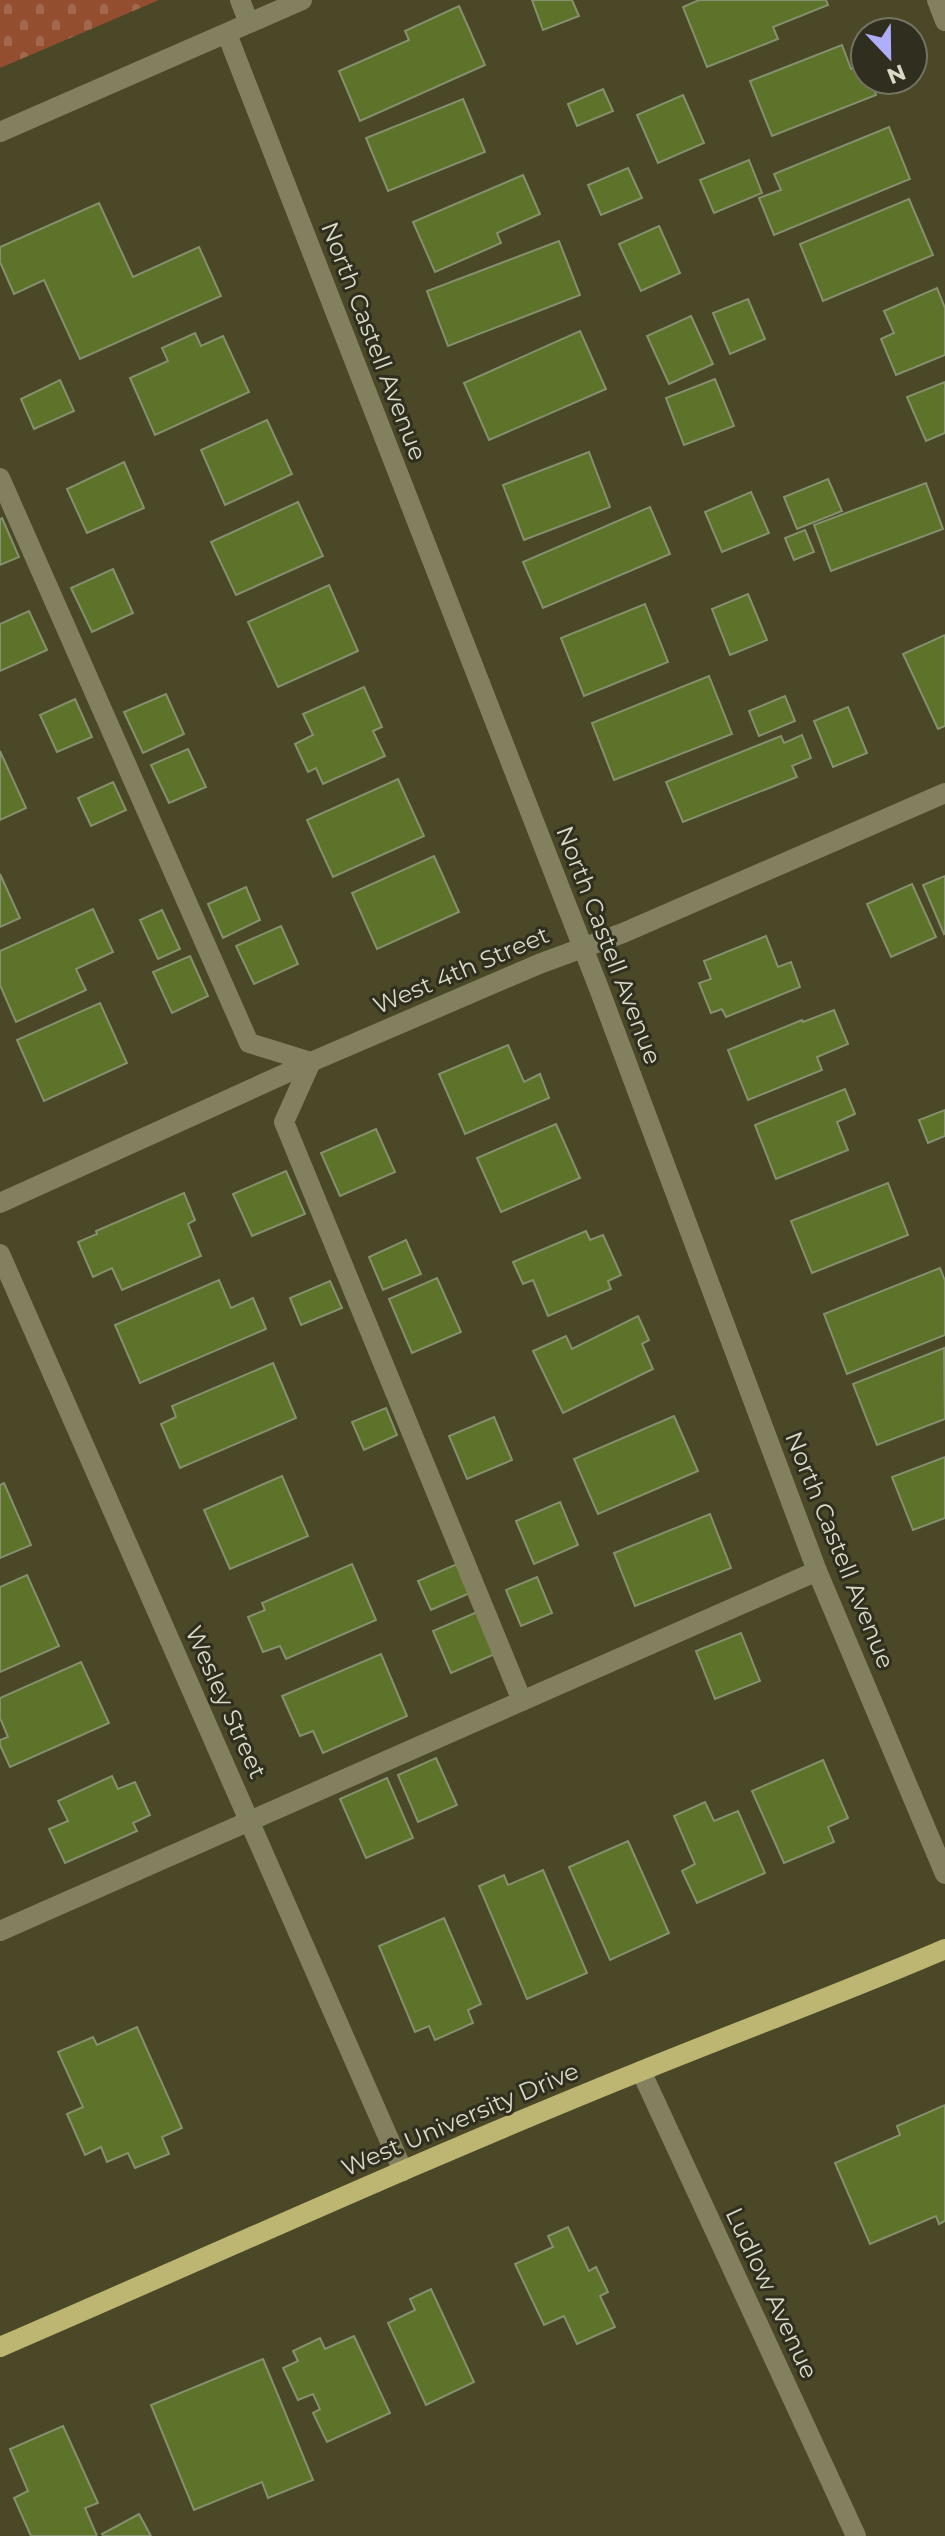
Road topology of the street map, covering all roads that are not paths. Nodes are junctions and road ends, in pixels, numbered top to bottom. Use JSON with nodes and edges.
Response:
{"nodes":[{"id":1,"x":240,"y":0,"type":"edge"},
{"id":2,"x":302,"y":0,"type":"edge"},
{"id":3,"x":937,"y":0,"type":"edge"},
{"id":4,"x":945,"y":21,"type":"edge"},
{"id":5,"x":249,"y":23,"type":"junction"},
{"id":6,"x":227,"y":34,"type":"junction"},
{"id":7,"x":0,"y":132,"type":"edge"},
{"id":8,"x":0,"y":478,"type":"edge"},
{"id":9,"x":945,"y":793,"type":"edge"},
{"id":10,"x":583,"y":948,"type":"junction"},
{"id":11,"x":311,"y":1062,"type":"junction"},
{"id":12,"x":0,"y":1203,"type":"edge"},
{"id":13,"x":0,"y":1254,"type":"edge"},
{"id":14,"x":817,"y":1571,"type":"junction"},
{"id":15,"x":522,"y":1701,"type":"junction"},
{"id":16,"x":250,"y":1821,"type":"junction"},
{"id":17,"x":945,"y":1874,"type":"edge"},
{"id":18,"x":0,"y":1931,"type":"edge"},
{"id":19,"x":945,"y":1949,"type":"edge"},
{"id":20,"x":641,"y":2071,"type":"junction"},
{"id":21,"x":403,"y":2171,"type":"junction"},
{"id":22,"x":0,"y":2347,"type":"edge"},
{"id":23,"x":856,"y":2536,"type":"edge"}],
"edges":[{"from":1,"to":5,"type":"street"},
{"from":2,"to":5,"type":"street"},
{"from":3,"to":4,"type":"street"},
{"from":5,"to":6,"type":"street"},
{"from":6,"to":7,"type":"street"},
{"from":6,"to":10,"type":"street","name":"North Castell Avenue"},
{"from":8,"to":11,"type":"street"},
{"from":9,"to":10,"type":"street","name":"West 4th Street"},
{"from":10,"to":11,"type":"street","name":"West 4th Street"},
{"from":10,"to":14,"type":"street","name":"North Castell Avenue"},
{"from":11,"to":12,"type":"street","name":"West 4th Street"},
{"from":11,"to":15,"type":"street"},
{"from":13,"to":16,"type":"street","name":"Wesley Street"},
{"from":14,"to":15,"type":"street"},
{"from":14,"to":17,"type":"street","name":"North Castell Avenue"},
{"from":15,"to":16,"type":"street"},
{"from":16,"to":18,"type":"street"},
{"from":16,"to":21,"type":"street","name":"Wesley Street"},
{"from":19,"to":20,"type":"main road","name":"West University Drive"},
{"from":20,"to":21,"type":"main road","name":"West University Drive"},
{"from":20,"to":23,"type":"street","name":"Ludlow Avenue"},
{"from":21,"to":22,"type":"main road","name":"West University Drive"}]}
